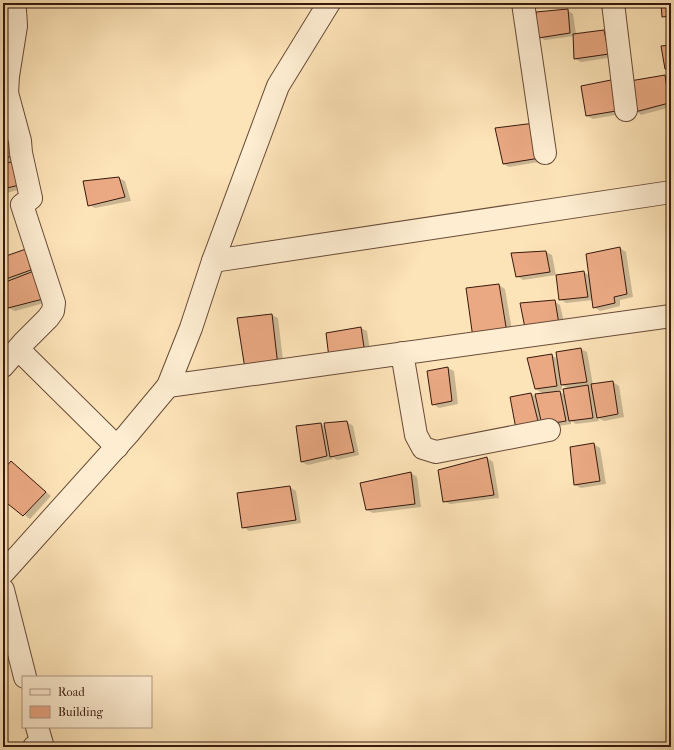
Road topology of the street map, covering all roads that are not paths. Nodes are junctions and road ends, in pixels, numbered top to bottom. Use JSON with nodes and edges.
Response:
{"nodes":[{"id":1,"x":12,"y":3,"type":"edge"},
{"id":2,"x":329,"y":3,"type":"edge"},
{"id":3,"x":524,"y":3,"type":"edge"},
{"id":4,"x":613,"y":3,"type":"edge"},
{"id":5,"x":626,"y":110,"type":"dead end"},
{"id":6,"x":545,"y":153,"type":"dead end"},
{"id":7,"x":671,"y":192,"type":"edge"},
{"id":8,"x":213,"y":261,"type":"junction"},
{"id":9,"x":671,"y":316,"type":"edge"},
{"id":10,"x":15,"y":347,"type":"edge"},
{"id":11,"x":402,"y":353,"type":"junction"},
{"id":12,"x":3,"y":366,"type":"edge"},
{"id":13,"x":163,"y":392,"type":"junction"},
{"id":14,"x":549,"y":430,"type":"dead end"},
{"id":15,"x":123,"y":440,"type":"junction"},
{"id":16,"x":3,"y":573,"type":"edge"},
{"id":17,"x":3,"y":590,"type":"edge"},
{"id":18,"x":25,"y":676,"type":"edge"}],
"edges":[{"from":1,"to":10,"type":"street"},
{"from":2,"to":8,"type":"street"},
{"from":3,"to":6,"type":"street"},
{"from":4,"to":5,"type":"street"},
{"from":7,"to":8,"type":"street"},
{"from":8,"to":13,"type":"street"},
{"from":9,"to":11,"type":"street"},
{"from":10,"to":12,"type":"street"},
{"from":10,"to":15,"type":"street"},
{"from":11,"to":13,"type":"street"},
{"from":11,"to":14,"type":"street"},
{"from":13,"to":15,"type":"street"},
{"from":15,"to":16,"type":"street"},
{"from":17,"to":18,"type":"street"}]}
